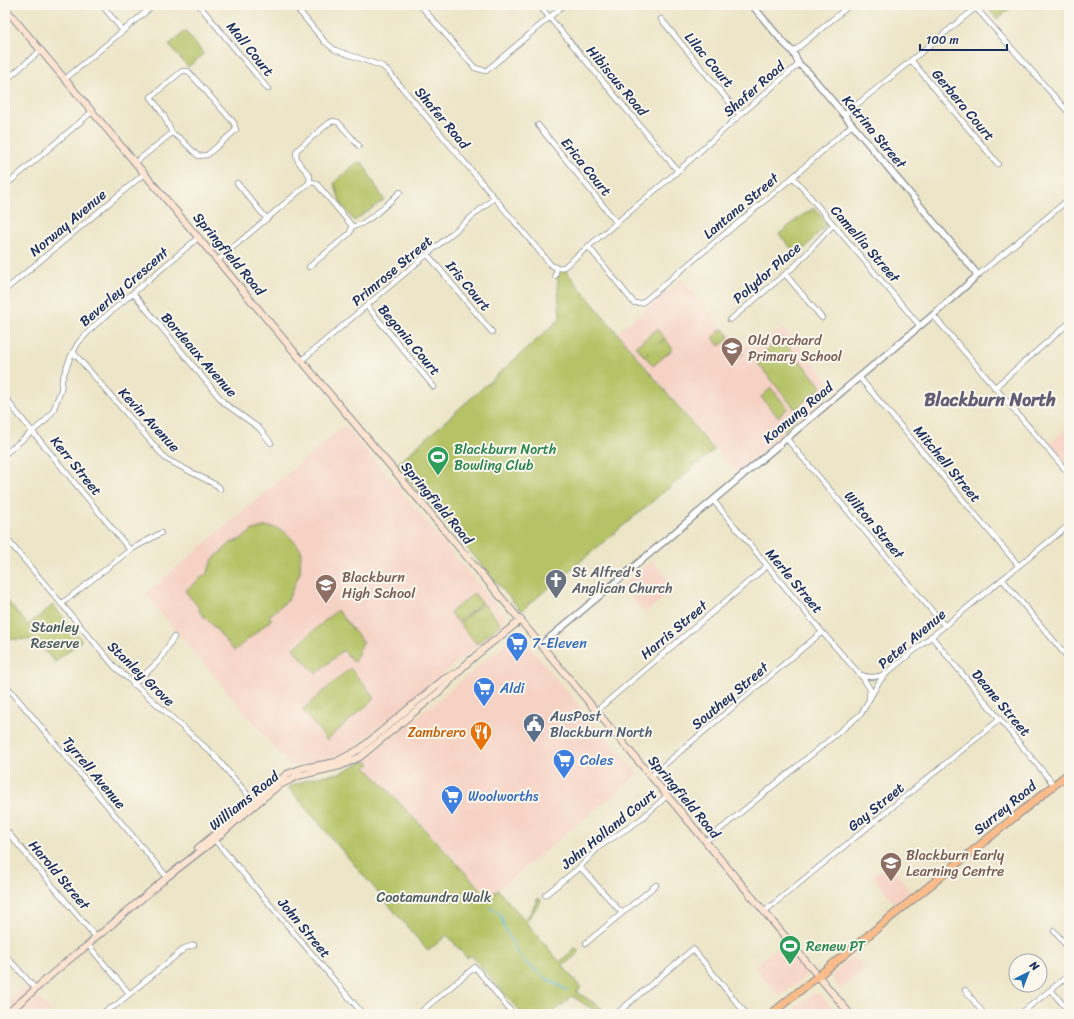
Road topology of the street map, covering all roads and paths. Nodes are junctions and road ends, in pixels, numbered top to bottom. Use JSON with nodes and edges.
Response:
{"nodes":[{"id":1,"x":102,"y":5,"type":"edge"},
{"id":2,"x":154,"y":5,"type":"edge"},
{"id":3,"x":199,"y":5,"type":"edge"},
{"id":4,"x":294,"y":5,"type":"edge"},
{"id":5,"x":420,"y":5,"type":"edge"},
{"id":6,"x":539,"y":5,"type":"edge"},
{"id":7,"x":564,"y":5,"type":"edge"},
{"id":8,"x":752,"y":5,"type":"edge"},
{"id":9,"x":850,"y":5,"type":"edge"},
{"id":10,"x":5,"y":8,"type":"edge"},
{"id":11,"x":550,"y":17,"type":"junction"},
{"id":12,"x":660,"y":19,"type":"dead end"},
{"id":13,"x":123,"y":31,"type":"junction"},
{"id":14,"x":41,"y":50,"type":"junction"},
{"id":15,"x":793,"y":52,"type":"junction"},
{"id":16,"x":911,"y":60,"type":"junction"},
{"id":17,"x":799,"y":64,"type":"junction"},
{"id":18,"x":65,"y":79,"type":"junction"},
{"id":19,"x":5,"y":81,"type":"edge"},
{"id":20,"x":268,"y":89,"type":"dead end"},
{"id":21,"x":93,"y":111,"type":"junction"},
{"id":22,"x":1069,"y":113,"type":"edge"},
{"id":23,"x":740,"y":115,"type":"junction"},
{"id":24,"x":844,"y":115,"type":"junction"},
{"id":25,"x":538,"y":125,"type":"dead end"},
{"id":26,"x":852,"y":125,"type":"junction"},
{"id":27,"x":172,"y":133,"type":"junction"},
{"id":28,"x":359,"y":146,"type":"dead end"},
{"id":29,"x":136,"y":162,"type":"junction"},
{"id":30,"x":998,"y":164,"type":"dead end"},
{"id":31,"x":678,"y":171,"type":"junction"},
{"id":32,"x":145,"y":173,"type":"junction"},
{"id":33,"x":793,"y":177,"type":"junction"},
{"id":34,"x":237,"y":183,"type":"dead end"},
{"id":35,"x":309,"y":183,"type":"junction"},
{"id":36,"x":5,"y":186,"type":"edge"},
{"id":37,"x":400,"y":192,"type":"dead end"},
{"id":38,"x":494,"y":198,"type":"junction"},
{"id":39,"x":1069,"y":199,"type":"edge"},
{"id":40,"x":267,"y":219,"type":"junction"},
{"id":41,"x":617,"y":223,"type":"junction"},
{"id":42,"x":833,"y":224,"type":"junction"},
{"id":43,"x":352,"y":226,"type":"junction"},
{"id":44,"x":199,"y":237,"type":"junction"},
{"id":45,"x":588,"y":246,"type":"junction"},
{"id":46,"x":428,"y":255,"type":"junction"},
{"id":47,"x":218,"y":260,"type":"junction"},
{"id":48,"x":309,"y":267,"type":"dead end"},
{"id":49,"x":557,"y":268,"type":"junction"},
{"id":50,"x":786,"y":275,"type":"junction"},
{"id":51,"x":978,"y":275,"type":"junction"},
{"id":52,"x":555,"y":276,"type":"dead end"},
{"id":53,"x":5,"y":290,"type":"edge"},
{"id":54,"x":133,"y":293,"type":"junction"},
{"id":55,"x":367,"y":306,"type":"junction"},
{"id":56,"x":933,"y":315,"type":"junction"},
{"id":57,"x":822,"y":318,"type":"dead end"},
{"id":58,"x":730,"y":320,"type":"dead end"},
{"id":59,"x":1069,"y":323,"type":"edge"},
{"id":60,"x":920,"y":326,"type":"junction"},
{"id":61,"x":492,"y":332,"type":"dead end"},
{"id":62,"x":73,"y":352,"type":"junction"},
{"id":63,"x":302,"y":360,"type":"junction"},
{"id":64,"x":859,"y":377,"type":"junction"},
{"id":65,"x":434,"y":387,"type":"dead end"},
{"id":66,"x":994,"y":388,"type":"junction"},
{"id":67,"x":5,"y":396,"type":"edge"},
{"id":68,"x":33,"y":431,"type":"junction"},
{"id":69,"x":786,"y":438,"type":"junction"},
{"id":70,"x":271,"y":443,"type":"dead end"},
{"id":71,"x":5,"y":454,"type":"edge"},
{"id":72,"x":1069,"y":474,"type":"edge"},
{"id":73,"x":220,"y":489,"type":"dead end"},
{"id":74,"x":713,"y":500,"type":"junction"},
{"id":75,"x":1069,"y":525,"type":"edge"},
{"id":76,"x":161,"y":533,"type":"dead end"},
{"id":77,"x":5,"y":537,"type":"edge"},
{"id":78,"x":130,"y":550,"type":"junction"},
{"id":79,"x":1018,"y":565,"type":"junction"},
{"id":80,"x":767,"y":566,"type":"junction"},
{"id":81,"x":1002,"y":579,"type":"junction"},
{"id":82,"x":61,"y":604,"type":"junction"},
{"id":83,"x":521,"y":620,"type":"junction"},
{"id":84,"x":944,"y":625,"type":"junction"},
{"id":85,"x":822,"y":632,"type":"junction"},
{"id":86,"x":931,"y":636,"type":"junction"},
{"id":87,"x":174,"y":637,"type":"dead end"},
{"id":88,"x":542,"y":644,"type":"junction"},
{"id":89,"x":1069,"y":649,"type":"edge"},
{"id":90,"x":1064,"y":653,"type":"junction"},
{"id":91,"x":1069,"y":659,"type":"edge"},
{"id":92,"x":889,"y":671,"type":"junction"},
{"id":93,"x":860,"y":674,"type":"junction"},
{"id":94,"x":5,"y":684,"type":"edge"},
{"id":95,"x":133,"y":685,"type":"junction"},
{"id":96,"x":869,"y":699,"type":"junction"},
{"id":97,"x":413,"y":708,"type":"junction"},
{"id":98,"x":596,"y":710,"type":"junction"},
{"id":99,"x":1000,"y":719,"type":"junction"},
{"id":100,"x":396,"y":720,"type":"junction"},
{"id":101,"x":394,"y":729,"type":"junction"},
{"id":102,"x":1069,"y":773,"type":"edge"},
{"id":103,"x":289,"y":776,"type":"junction"},
{"id":104,"x":651,"y":776,"type":"junction"},
{"id":105,"x":1054,"y":785,"type":"junction"},
{"id":106,"x":668,"y":795,"type":"junction"},
{"id":107,"x":254,"y":803,"type":"junction"},
{"id":108,"x":5,"y":829,"type":"edge"},
{"id":109,"x":212,"y":840,"type":"junction"},
{"id":110,"x":706,"y":841,"type":"junction"},
{"id":111,"x":580,"y":867,"type":"junction"},
{"id":112,"x":167,"y":877,"type":"junction"},
{"id":113,"x":656,"y":885,"type":"dead end"},
{"id":114,"x":546,"y":895,"type":"dead end"},
{"id":115,"x":765,"y":911,"type":"junction"},
{"id":116,"x":622,"y":913,"type":"junction"},
{"id":117,"x":1054,"y":931,"type":"dead end"},
{"id":118,"x":95,"y":936,"type":"junction"},
{"id":119,"x":586,"y":943,"type":"dead end"},
{"id":120,"x":88,"y":945,"type":"junction"},
{"id":121,"x":194,"y":945,"type":"dead end"},
{"id":122,"x":1069,"y":949,"type":"edge"},
{"id":123,"x":5,"y":955,"type":"edge"},
{"id":124,"x":1069,"y":975,"type":"edge"},
{"id":125,"x":818,"y":976,"type":"junction"},
{"id":126,"x":36,"y":989,"type":"junction"},
{"id":127,"x":965,"y":990,"type":"dead end"},
{"id":128,"x":1051,"y":990,"type":"junction"},
{"id":129,"x":129,"y":993,"type":"junction"},
{"id":130,"x":105,"y":1011,"type":"dead end"},
{"id":131,"x":1069,"y":1012,"type":"edge"},
{"id":132,"x":6,"y":1014,"type":"edge"},
{"id":133,"x":363,"y":1014,"type":"edge"},
{"id":134,"x":418,"y":1014,"type":"edge"},
{"id":135,"x":513,"y":1014,"type":"edge"},
{"id":136,"x":616,"y":1014,"type":"edge"},
{"id":137,"x":746,"y":1014,"type":"edge"},
{"id":138,"x":771,"y":1014,"type":"edge"},
{"id":139,"x":850,"y":1014,"type":"edge"},
{"id":140,"x":984,"y":1014,"type":"edge"},
{"id":141,"x":1020,"y":1014,"type":"edge"}],
"edges":[{"from":1,"to":13,"type":"street"},
{"from":2,"to":13,"type":"street"},
{"from":3,"to":20,"type":"street","name":"Mall Court"},
{"from":4,"to":38,"type":"street","name":"Shafer Road"},
{"from":5,"to":11,"type":"street"},
{"from":6,"to":11,"type":"street","name":"Hibiscus Road"},
{"from":7,"to":11,"type":"street"},
{"from":8,"to":15,"type":"street","name":"Katrina Street"},
{"from":9,"to":15,"type":"street"},
{"from":10,"to":14,"type":"main road","name":"Springfield Road"},
{"from":11,"to":31,"type":"street","name":"Hibiscus Road"},
{"from":12,"to":23,"type":"street","name":"Lilac Court"},
{"from":13,"to":18,"type":"street"},
{"from":14,"to":18,"type":"main road","name":"Springfield Road"},
{"from":14,"to":19,"type":"street"},
{"from":15,"to":17,"type":"street","name":"Katrina Street"},
{"from":16,"to":22,"type":"street"},
{"from":16,"to":24,"type":"street"},
{"from":16,"to":30,"type":"street","name":"Gerbera Court"},
{"from":17,"to":23,"type":"street","name":"Shafer Road"},
{"from":17,"to":24,"type":"street","name":"Katrina Street"},
{"from":18,"to":21,"type":"main road","name":"Springfield Road"},
{"from":21,"to":29,"type":"main road","name":"Springfield Road"},
{"from":21,"to":36,"type":"street"},
{"from":23,"to":31,"type":"street","name":"Shafer Road"},
{"from":24,"to":26,"type":"street","name":"Katrina Street"},
{"from":25,"to":41,"type":"street","name":"Erica Court"},
{"from":26,"to":33,"type":"street","name":"Lantana Street"},
{"from":26,"to":51,"type":"street","name":"Katrina Street"},
{"from":27,"to":27,"type":"street"},
{"from":27,"to":29,"type":"street"},
{"from":28,"to":35,"type":"street"},
{"from":29,"to":32,"type":"main road","name":"Springfield Road"},
{"from":31,"to":41,"type":"street","name":"Shafer Road"},
{"from":32,"to":44,"type":"main road","name":"Springfield Road"},
{"from":32,"to":53,"type":"street","name":"Norway Avenue"},
{"from":33,"to":42,"type":"street","name":"Camellia Street"},
{"from":33,"to":45,"type":"street","name":"Lantana Street"},
{"from":34,"to":40,"type":"street"},
{"from":35,"to":40,"type":"street"},
{"from":35,"to":43,"type":"street"},
{"from":37,"to":43,"type":"street"},
{"from":38,"to":46,"type":"street","name":"Primrose Street"},
{"from":38,"to":49,"type":"street","name":"Shafer Road"},
{"from":39,"to":51,"type":"street","name":"Koonung Road"},
{"from":40,"to":47,"type":"street"},
{"from":41,"to":45,"type":"street","name":"Shafer Road"},
{"from":42,"to":50,"type":"street","name":"Polydor Place"},
{"from":42,"to":60,"type":"street","name":"Camellia Street"},
{"from":43,"to":48,"type":"street"},
{"from":44,"to":47,"type":"main road","name":"Springfield Road"},
{"from":44,"to":54,"type":"street","name":"Beverley Crescent"},
{"from":45,"to":49,"type":"street","name":"Shafer Road"},
{"from":46,"to":55,"type":"street","name":"Primrose Street"},
{"from":46,"to":61,"type":"street","name":"Iris Court"},
{"from":47,"to":63,"type":"main road","name":"Springfield Road"},
{"from":49,"to":52,"type":"street"},
{"from":50,"to":57,"type":"street"},
{"from":50,"to":58,"type":"street","name":"Polydor Place"},
{"from":51,"to":56,"type":"street","name":"Koonung Road"},
{"from":54,"to":62,"type":"street","name":"Beverley Crescent"},
{"from":54,"to":70,"type":"street","name":"Bordeaux Avenue"},
{"from":55,"to":63,"type":"street","name":"Primrose Street"},
{"from":55,"to":65,"type":"street","name":"Begonia Court"},
{"from":56,"to":60,"type":"street","name":"Koonung Road"},
{"from":56,"to":66,"type":"street"},
{"from":59,"to":66,"type":"street"},
{"from":60,"to":64,"type":"street","name":"Koonung Road"},
{"from":62,"to":68,"type":"street","name":"Beverley Crescent"},
{"from":62,"to":73,"type":"street","name":"Kevin Avenue"},
{"from":63,"to":83,"type":"main road","name":"Springfield Road"},
{"from":64,"to":69,"type":"street","name":"Koonung Road"},
{"from":64,"to":79,"type":"street","name":"Mitchell Street"},
{"from":66,"to":72,"type":"street"},
{"from":67,"to":68,"type":"street","name":"Kerr Street"},
{"from":68,"to":71,"type":"street","name":"Beverley Crescent"},
{"from":68,"to":78,"type":"street","name":"Kerr Street"},
{"from":69,"to":74,"type":"street","name":"Koonung Road"},
{"from":69,"to":84,"type":"street","name":"Wilton Street"},
{"from":74,"to":80,"type":"street","name":"Merle Street"},
{"from":74,"to":88,"type":"street","name":"Koonung Road"},
{"from":75,"to":79,"type":"street","name":"Peter Avenue"},
{"from":76,"to":78,"type":"street"},
{"from":77,"to":82,"type":"street","name":"Stanley Grove"},
{"from":78,"to":82,"type":"street"},
{"from":79,"to":81,"type":"street","name":"Peter Avenue"},
{"from":80,"to":85,"type":"street","name":"Merle Street"},
{"from":80,"to":98,"type":"street","name":"Harris Street"},
{"from":81,"to":84,"type":"street","name":"Peter Avenue"},
{"from":81,"to":90,"type":"street"},
{"from":82,"to":95,"type":"street","name":"Stanley Grove"},
{"from":83,"to":88,"type":"main road","name":"Springfield Road"},
{"from":83,"to":97,"type":"main road","name":"Williams Road"},
{"from":84,"to":86,"type":"street","name":"Peter Avenue"},
{"from":85,"to":93,"type":"street","name":"Merle Street"},
{"from":85,"to":104,"type":"street","name":"Southey Street"},
{"from":86,"to":92,"type":"street","name":"Peter Avenue"},
{"from":86,"to":99,"type":"street","name":"Deane Street"},
{"from":87,"to":95,"type":"street"},
{"from":88,"to":98,"type":"main road","name":"Springfield Road"},
{"from":89,"to":90,"type":"street"},
{"from":90,"to":91,"type":"street"},
{"from":92,"to":93,"type":"street"},
{"from":92,"to":96,"type":"street","name":"Peter Avenue"},
{"from":93,"to":96,"type":"street","name":"Merle Street"},
{"from":94,"to":112,"type":"street","name":"Tyrrell Avenue"},
{"from":95,"to":107,"type":"street","name":"Stanley Grove"},
{"from":96,"to":110,"type":"street","name":"Peter Avenue"},
{"from":97,"to":100,"type":"main road","name":"Williams Road"},
{"from":97,"to":101,"type":"main road","name":"Williams Road"},
{"from":98,"to":104,"type":"main road","name":"Springfield Road"},
{"from":99,"to":105,"type":"street","name":"Deane Street"},
{"from":99,"to":115,"type":"street","name":"Gay Street"},
{"from":100,"to":101,"type":"main road"},
{"from":100,"to":103,"type":"main road","name":"Williams Road"},
{"from":101,"to":103,"type":"main road","name":"Williams Road"},
{"from":102,"to":105,"type":"main road","name":"Surrey Road"},
{"from":103,"to":107,"type":"main road","name":"Williams Road"},
{"from":104,"to":106,"type":"main road","name":"Springfield Road"},
{"from":105,"to":125,"type":"main road","name":"Surrey Road"},
{"from":106,"to":110,"type":"main road","name":"Springfield Road"},
{"from":106,"to":111,"type":"street","name":"John Holland Court"},
{"from":107,"to":109,"type":"main road","name":"Williams Road"},
{"from":108,"to":118,"type":"street","name":"Harold Street"},
{"from":109,"to":112,"type":"main road","name":"Williams Road"},
{"from":109,"to":133,"type":"street","name":"John Street"},
{"from":110,"to":115,"type":"main road","name":"Springfield Road"},
{"from":111,"to":114,"type":"street","name":"John Holland Court"},
{"from":111,"to":116,"type":"street"},
{"from":112,"to":118,"type":"main road","name":"Williams Road"},
{"from":113,"to":116,"type":"street"},
{"from":115,"to":125,"type":"main road","name":"Springfield Road"},
{"from":116,"to":119,"type":"street"},
{"from":117,"to":122,"type":"street"},
{"from":118,"to":120,"type":"main road","name":"Williams Road"},
{"from":120,"to":126,"type":"main road","name":"Williams Road"},
{"from":120,"to":129,"type":"street"},
{"from":121,"to":129,"type":"street"},
{"from":123,"to":126,"type":"street"},
{"from":124,"to":128,"type":"street"},
{"from":125,"to":138,"type":"main road","name":"Surrey Road"},
{"from":125,"to":139,"type":"main road","name":"Springfield Road"},
{"from":126,"to":132,"type":"main road","name":"Williams Road"},
{"from":127,"to":140,"type":"street"},
{"from":128,"to":131,"type":"street"},
{"from":128,"to":141,"type":"street"},
{"from":129,"to":130,"type":"street"},
{"from":134,"to":135,"type":"street"},
{"from":136,"to":137,"type":"street"}]}
